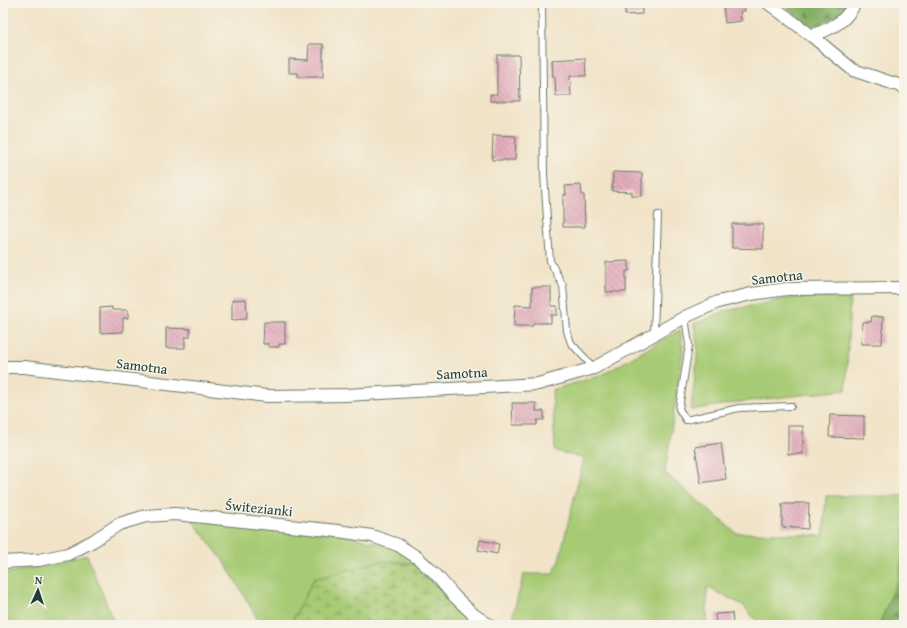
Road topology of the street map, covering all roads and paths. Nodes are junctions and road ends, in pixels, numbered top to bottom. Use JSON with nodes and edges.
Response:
{"nodes":[{"id":1,"x":542,"y":3,"type":"edge"},
{"id":2,"x":768,"y":3,"type":"edge"},
{"id":3,"x":855,"y":3,"type":"edge"},
{"id":4,"x":812,"y":36,"type":"junction"},
{"id":5,"x":904,"y":87,"type":"edge"},
{"id":6,"x":658,"y":215,"type":"dead end"},
{"id":7,"x":904,"y":288,"type":"edge"},
{"id":8,"x":685,"y":317,"type":"junction"},
{"id":9,"x":654,"y":334,"type":"junction"},
{"id":10,"x":3,"y":367,"type":"edge"},
{"id":11,"x":594,"y":368,"type":"junction"},
{"id":12,"x":791,"y":406,"type":"dead end"},
{"id":13,"x":3,"y":562,"type":"edge"},
{"id":14,"x":489,"y":625,"type":"edge"}],
"edges":[{"from":1,"to":11,"type":"lane"},
{"from":2,"to":4,"type":"street"},
{"from":3,"to":4,"type":"street"},
{"from":4,"to":5,"type":"street"},
{"from":6,"to":9,"type":"lane"},
{"from":7,"to":8,"type":"street","name":"Samotna"},
{"from":8,"to":9,"type":"street","name":"Samotna"},
{"from":8,"to":12,"type":"lane"},
{"from":9,"to":11,"type":"street","name":"Samotna"},
{"from":10,"to":11,"type":"street","name":"Samotna"},
{"from":13,"to":14,"type":"street","name":"Świtezianki"}]}
